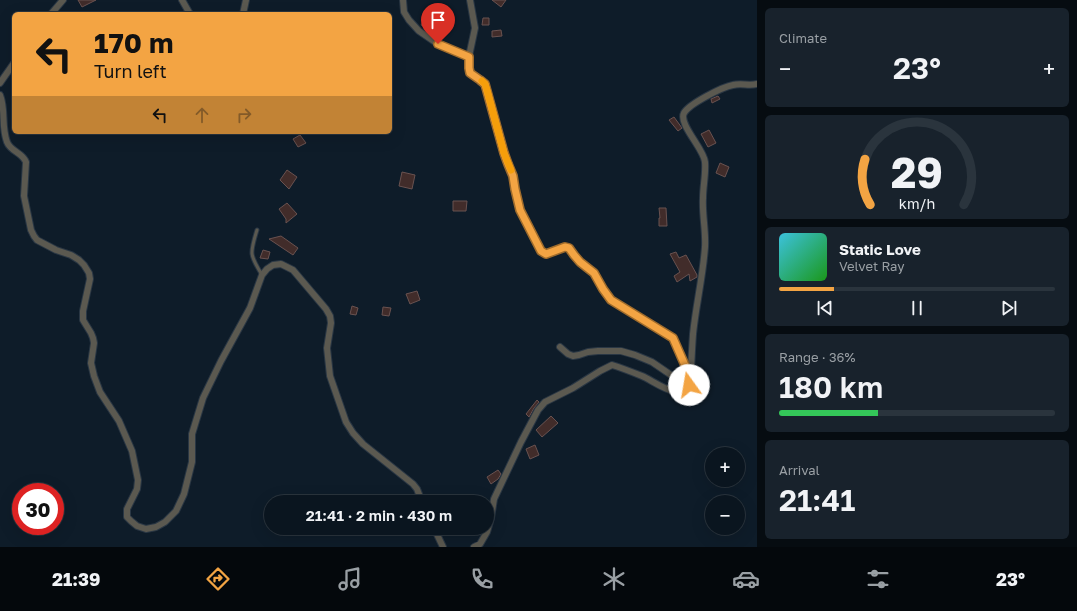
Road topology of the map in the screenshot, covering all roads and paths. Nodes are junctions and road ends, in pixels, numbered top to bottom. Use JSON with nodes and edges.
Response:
{"nodes":[{"id":1,"x":63,"y":0,"type":"edge"},
{"id":2,"x":182,"y":0,"type":"edge"},
{"id":3,"x":246,"y":0,"type":"edge"},
{"id":4,"x":403,"y":0,"type":"edge"},
{"id":5,"x":470,"y":0,"type":"edge"},
{"id":6,"x":52,"y":12,"type":"edge"},
{"id":7,"x":189,"y":12,"type":"edge"},
{"id":8,"x":244,"y":12,"type":"edge"},
{"id":9,"x":469,"y":57,"type":"junction"},
{"id":10,"x":12,"y":66,"type":"edge"},
{"id":11,"x":0,"y":83,"type":"edge"},
{"id":12,"x":757,"y":84,"type":"edge"},
{"id":13,"x":0,"y":95,"type":"edge"},
{"id":14,"x":257,"y":230,"type":"dead end"},
{"id":15,"x":262,"y":275,"type":"junction"},
{"id":16,"x":560,"y":347,"type":"dead end"},
{"id":17,"x":691,"y":379,"type":"junction"},
{"id":18,"x":682,"y":391,"type":"junction"},
{"id":19,"x":419,"y":495,"type":"edge"},
{"id":20,"x":437,"y":535,"type":"edge"},
{"id":21,"x":443,"y":547,"type":"edge"},
{"id":22,"x":474,"y":547,"type":"edge"}],
"edges":[{"from":1,"to":6,"type":"street"},
{"from":2,"to":7,"type":"street"},
{"from":3,"to":8,"type":"street"},
{"from":4,"to":9,"type":"street"},
{"from":5,"to":9,"type":"street"},
{"from":9,"to":17,"type":"street"},
{"from":10,"to":11,"type":"street"},
{"from":12,"to":17,"type":"street"},
{"from":13,"to":15,"type":"street"},
{"from":14,"to":15,"type":"lane"},
{"from":15,"to":19,"type":"street"},
{"from":16,"to":18,"type":"street"},
{"from":17,"to":18,"type":"street"},
{"from":18,"to":22,"type":"street"},
{"from":20,"to":21,"type":"street"}]}
